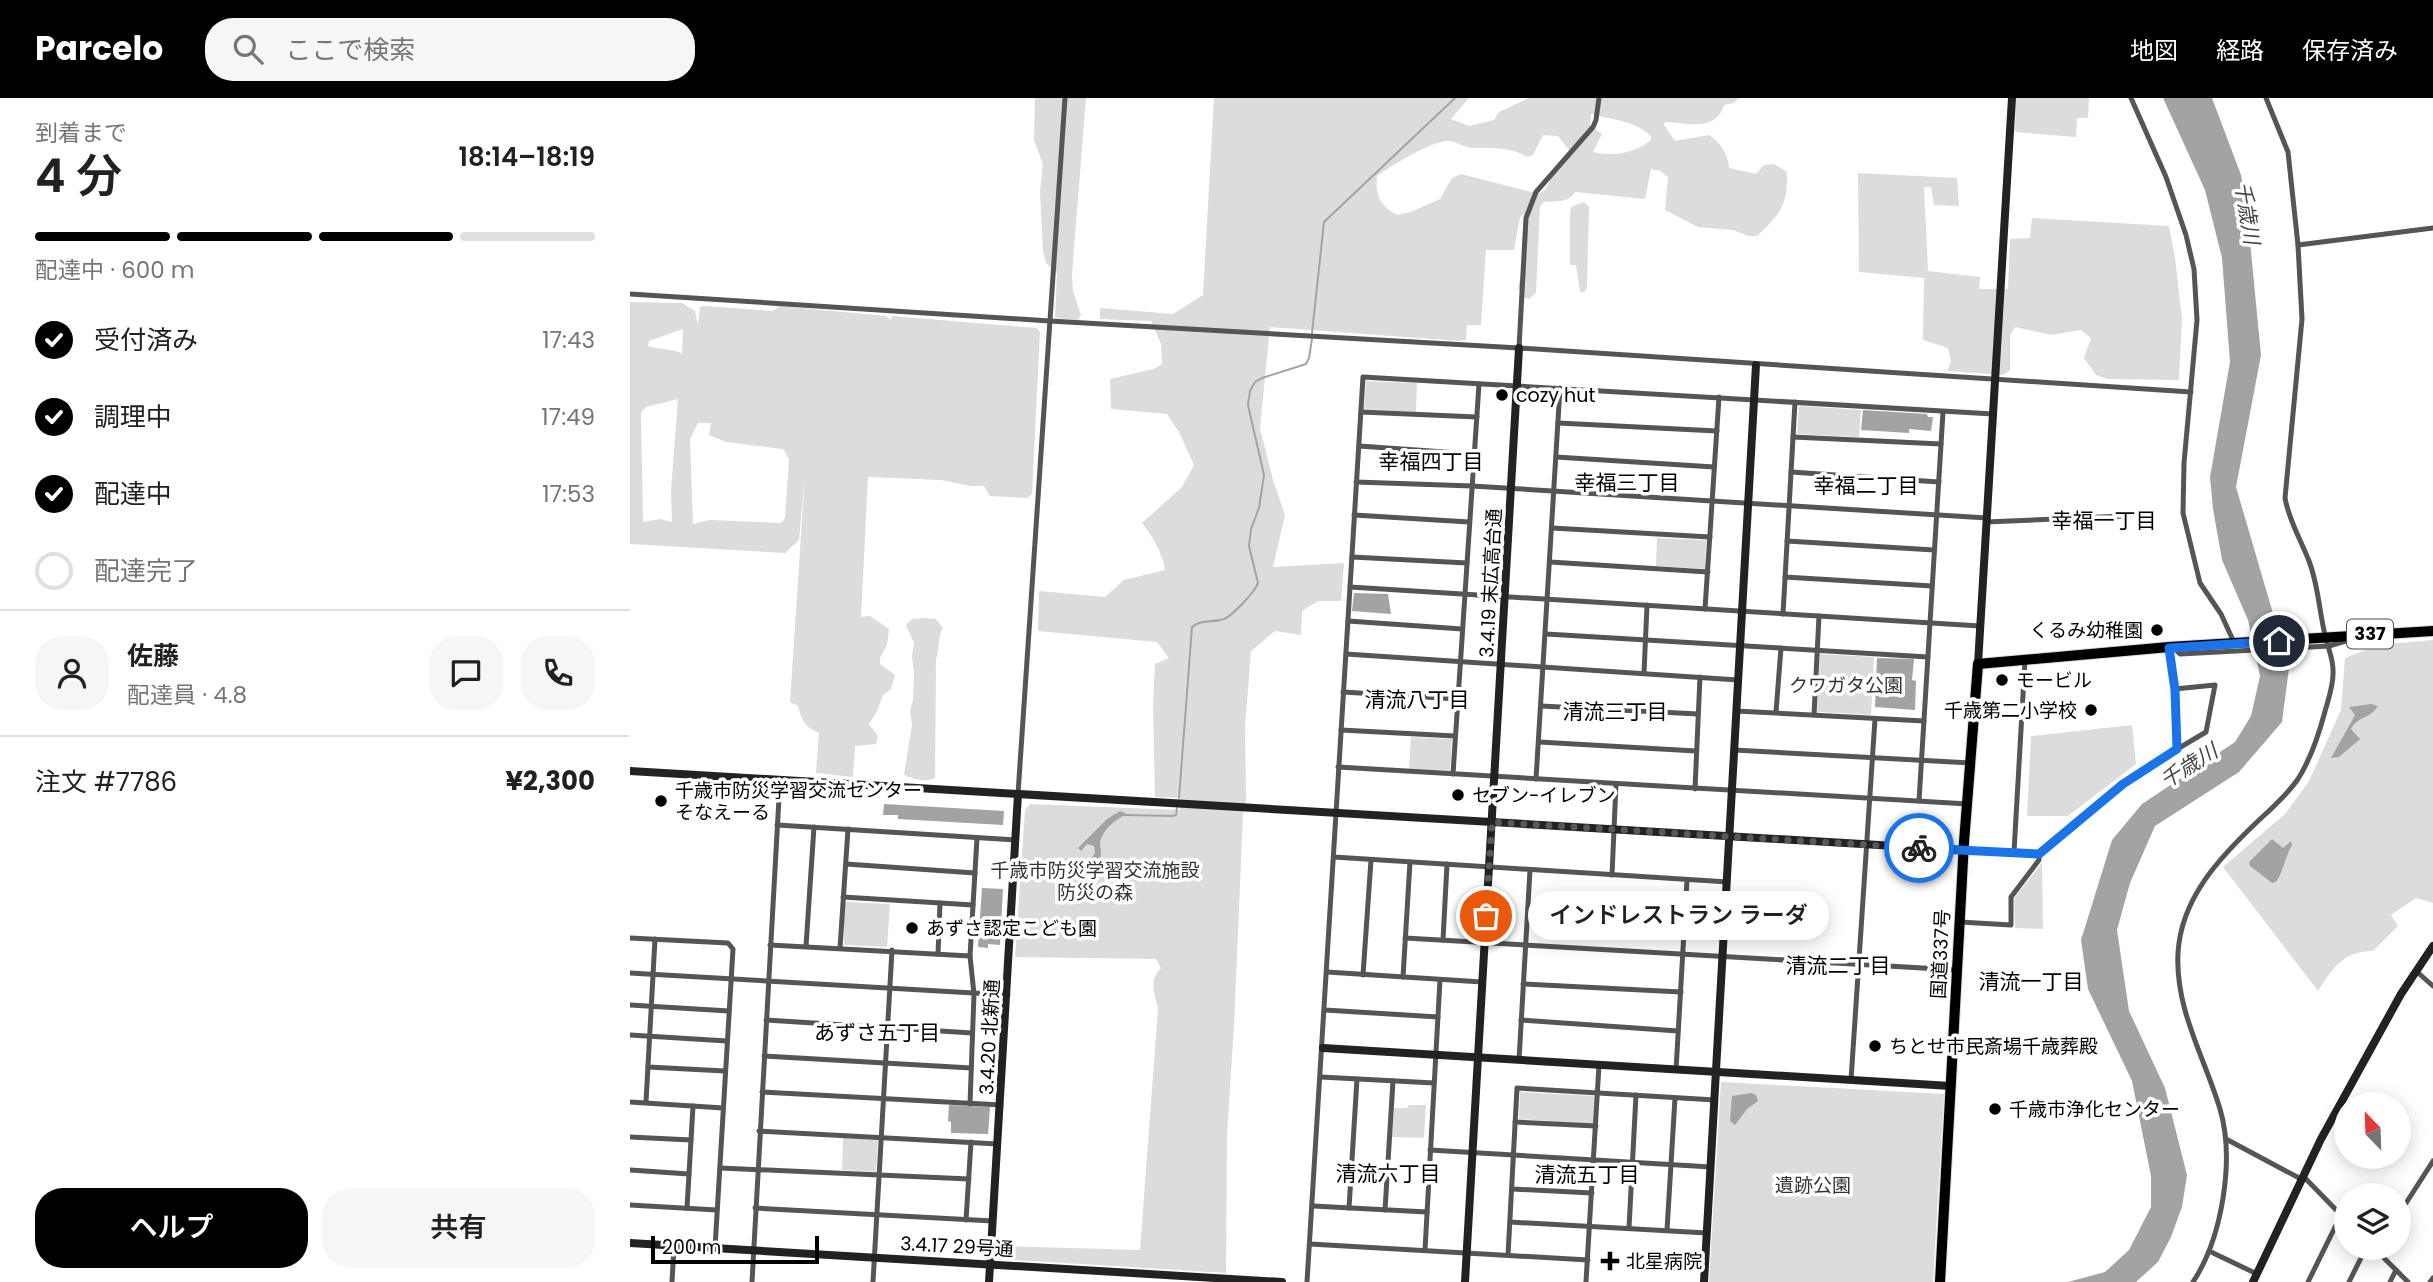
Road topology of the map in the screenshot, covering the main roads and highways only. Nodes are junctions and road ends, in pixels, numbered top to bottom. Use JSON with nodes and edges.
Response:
{"nodes":[{"id":1,"x":2433,"y":631,"type":"edge"},
{"id":2,"x":1940,"y":1282,"type":"edge"}],
"edges":[{"from":1,"to":2,"type":"highway","name":"国道337号","number":"337"}]}
